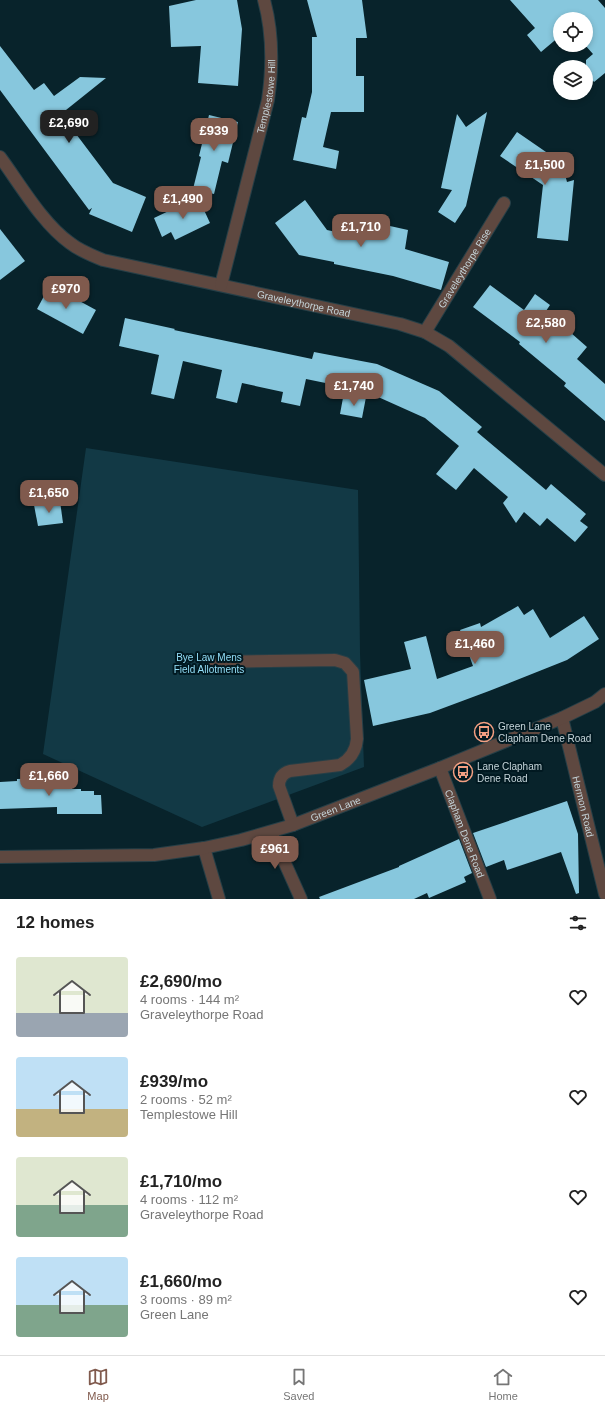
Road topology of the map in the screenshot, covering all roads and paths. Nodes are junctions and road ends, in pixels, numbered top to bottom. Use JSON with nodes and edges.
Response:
{"nodes":[{"id":1,"x":264,"y":0,"type":"edge"},
{"id":2,"x":0,"y":157,"type":"edge"},
{"id":3,"x":504,"y":203,"type":"dead end"},
{"id":4,"x":221,"y":285,"type":"junction"},
{"id":5,"x":425,"y":332,"type":"junction"},
{"id":6,"x":605,"y":475,"type":"edge"},
{"id":7,"x":212,"y":662,"type":"dead end"},
{"id":8,"x":605,"y":694,"type":"edge"},
{"id":9,"x":562,"y":718,"type":"junction"},
{"id":10,"x":440,"y":768,"type":"junction"},
{"id":11,"x":293,"y":825,"type":"junction"},
{"id":12,"x":272,"y":832,"type":"junction"},
{"id":13,"x":204,"y":848,"type":"junction"},
{"id":14,"x":600,"y":851,"type":"edge"},
{"id":15,"x":0,"y":857,"type":"edge"},
{"id":16,"x":605,"y":894,"type":"edge"},
{"id":17,"x":219,"y":899,"type":"edge"},
{"id":18,"x":301,"y":899,"type":"edge"},
{"id":19,"x":490,"y":899,"type":"edge"}],
"edges":[{"from":1,"to":4,"type":"street","name":"Templestowe Hill"},
{"from":2,"to":4,"type":"street","name":"Graveleythorpe Road"},
{"from":3,"to":5,"type":"street","name":"Graveleythorpe Rise"},
{"from":4,"to":5,"type":"street","name":"Graveleythorpe Road"},
{"from":5,"to":6,"type":"street","name":"Graveleythorpe Road"},
{"from":7,"to":11,"type":"street"},
{"from":8,"to":9,"type":"street","name":"Green Lane"},
{"from":9,"to":10,"type":"street","name":"Green Lane"},
{"from":9,"to":14,"type":"street","name":"Hermon Road"},
{"from":10,"to":11,"type":"street","name":"Green Lane"},
{"from":10,"to":19,"type":"street","name":"Clapham Dene Road"},
{"from":11,"to":12,"type":"street","name":"Green Lane"},
{"from":12,"to":13,"type":"street","name":"Green Lane"},
{"from":12,"to":18,"type":"street"},
{"from":13,"to":15,"type":"street","name":"Green Lane"},
{"from":13,"to":17,"type":"street"},
{"from":14,"to":16,"type":"street","name":"Hermon Road"}]}
